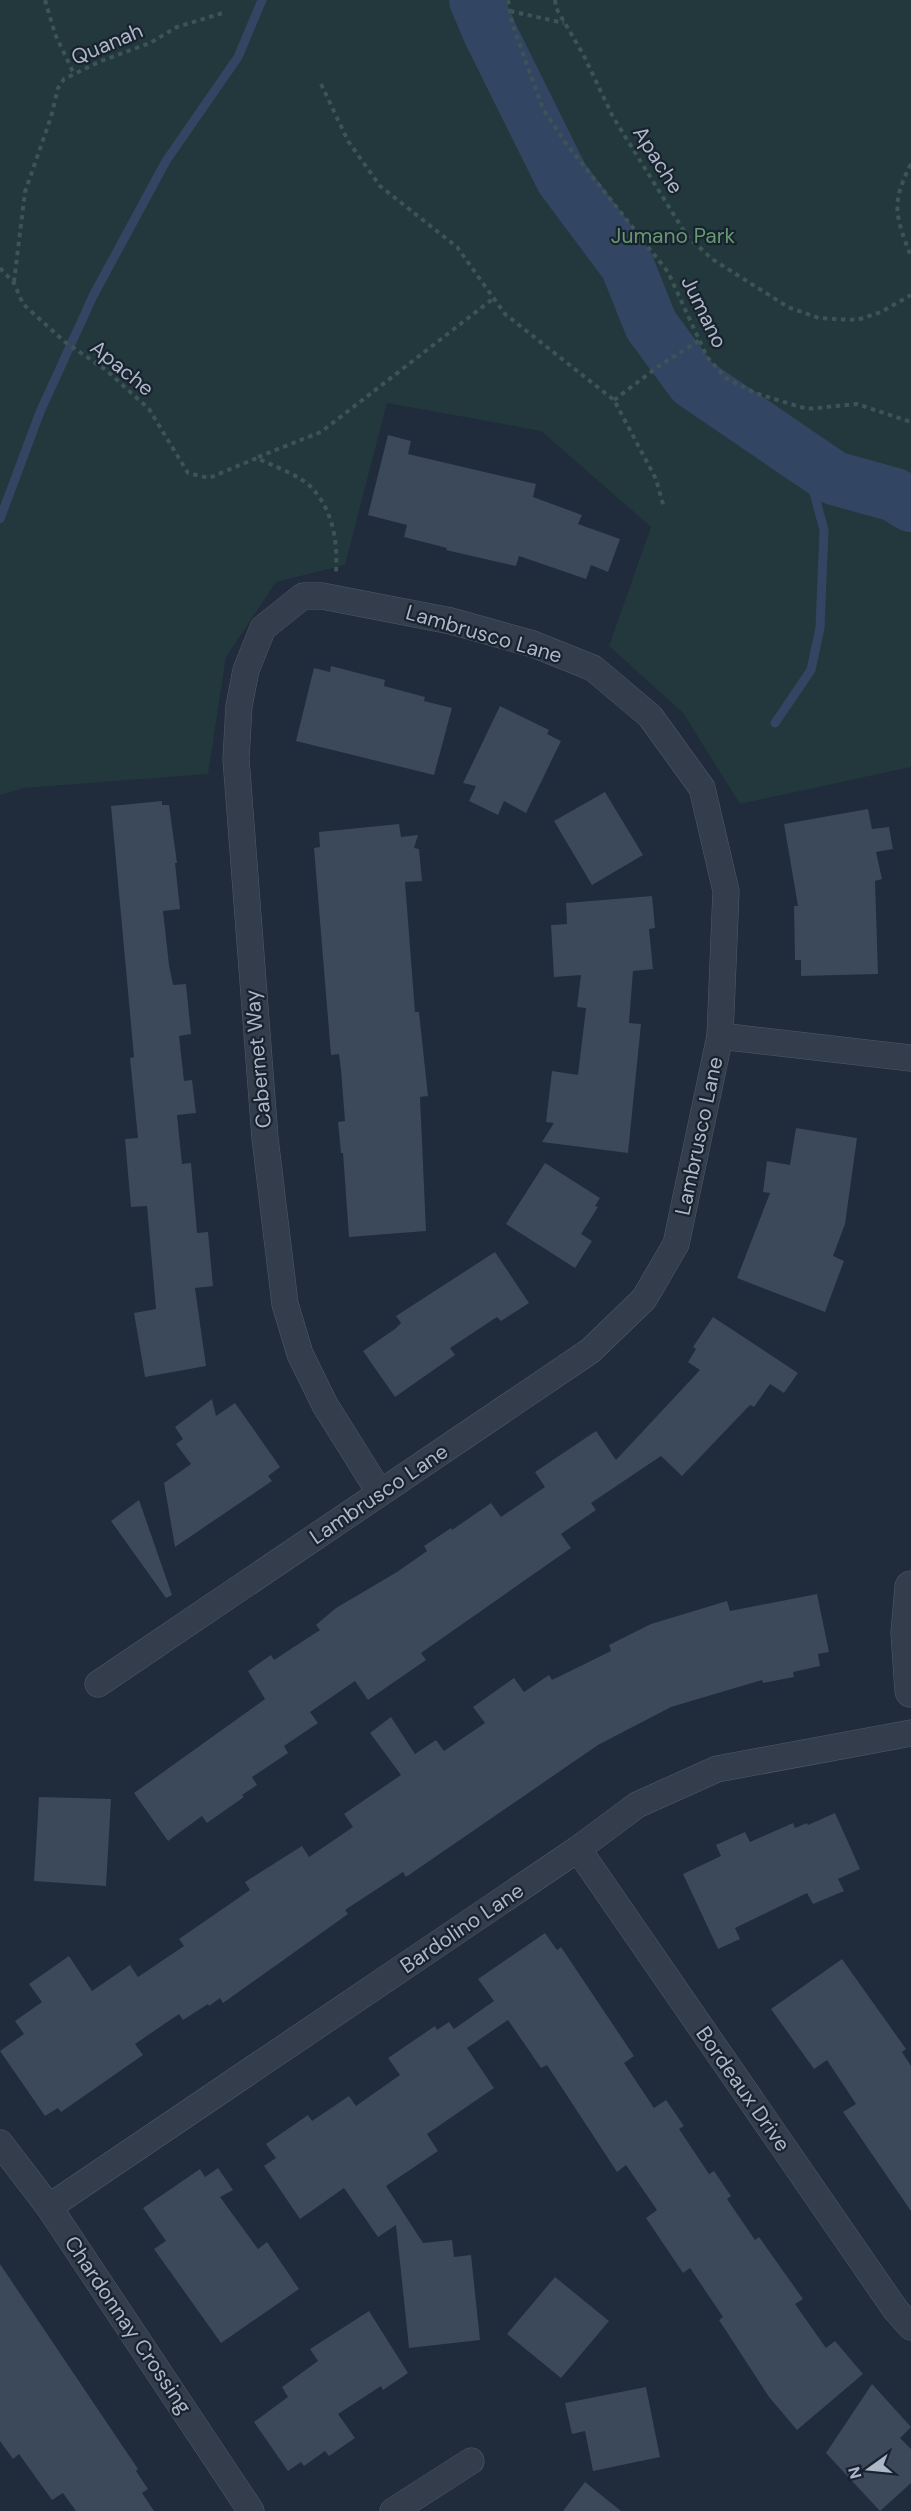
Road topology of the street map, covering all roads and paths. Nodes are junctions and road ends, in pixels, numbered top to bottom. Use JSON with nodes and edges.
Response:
{"nodes":[{"id":1,"x":45,"y":0,"type":"edge"},
{"id":2,"x":508,"y":0,"type":"edge"},
{"id":3,"x":555,"y":0,"type":"edge"},
{"id":4,"x":510,"y":11,"type":"junction"},
{"id":5,"x":226,"y":12,"type":"dead end"},
{"id":6,"x":565,"y":23,"type":"junction"},
{"id":7,"x":74,"y":74,"type":"junction"},
{"id":8,"x":321,"y":84,"type":"dead end"},
{"id":9,"x":911,"y":164,"type":"edge"},
{"id":10,"x":911,"y":257,"type":"edge"},
{"id":11,"x":0,"y":268,"type":"edge"},
{"id":12,"x":14,"y":283,"type":"junction"},
{"id":13,"x":911,"y":295,"type":"edge"},
{"id":14,"x":494,"y":298,"type":"junction"},
{"id":15,"x":700,"y":340,"type":"junction"},
{"id":16,"x":614,"y":400,"type":"junction"},
{"id":17,"x":911,"y":422,"type":"edge"},
{"id":18,"x":257,"y":458,"type":"junction"},
{"id":19,"x":664,"y":508,"type":"dead end"},
{"id":20,"x":333,"y":598,"type":"junction"},
{"id":21,"x":281,"y":612,"type":"joint"},
{"id":22,"x":720,"y":1036,"type":"junction"},
{"id":23,"x":911,"y":1058,"type":"edge"},
{"id":24,"x":381,"y":1493,"type":"junction"},
{"id":25,"x":911,"y":1587,"type":"edge"},
{"id":26,"x":98,"y":1684,"type":"dead end"},
{"id":27,"x":911,"y":1691,"type":"edge"},
{"id":28,"x":911,"y":1733,"type":"edge"},
{"id":29,"x":578,"y":1849,"type":"junction"},
{"id":30,"x":0,"y":2143,"type":"edge"},
{"id":31,"x":49,"y":2207,"type":"junction"},
{"id":32,"x":911,"y":2327,"type":"edge"},
{"id":33,"x":471,"y":2461,"type":"dead end"},
{"id":34,"x":251,"y":2511,"type":"edge"},
{"id":35,"x":393,"y":2511,"type":"edge"}],
"edges":[{"from":1,"to":7,"type":"path"},
{"from":2,"to":4,"type":"path","name":"Jumano"},
{"from":3,"to":6,"type":"path","name":"Apache"},
{"from":4,"to":6,"type":"path"},
{"from":4,"to":15,"type":"path","name":"Jumano"},
{"from":5,"to":7,"type":"path","name":"Quanah"},
{"from":6,"to":13,"type":"path","name":"Apache"},
{"from":7,"to":12,"type":"path","name":"Quanah"},
{"from":8,"to":14,"type":"path"},
{"from":9,"to":10,"type":"path"},
{"from":11,"to":12,"type":"path","name":"Apache"},
{"from":12,"to":18,"type":"path","name":"Apache"},
{"from":14,"to":16,"type":"path"},
{"from":14,"to":18,"type":"path","name":"Apache"},
{"from":15,"to":16,"type":"path"},
{"from":15,"to":17,"type":"path","name":"Jumano"},
{"from":16,"to":19,"type":"path"},
{"from":18,"to":20,"type":"path"},
{"from":20,"to":21,"type":"street","name":"Lambrusco Lane"},
{"from":20,"to":22,"type":"street","name":"Lambrusco Lane"},
{"from":21,"to":24,"type":"street","name":"Cabernet Way"},
{"from":22,"to":23,"type":"street"},
{"from":22,"to":24,"type":"street","name":"Lambrusco Lane"},
{"from":24,"to":26,"type":"street","name":"Lambrusco Lane"},
{"from":25,"to":27,"type":"street"},
{"from":28,"to":29,"type":"street","name":"Bardolino Lane"},
{"from":29,"to":31,"type":"street","name":"Bardolino Lane"},
{"from":29,"to":32,"type":"street","name":"Bordeaux Drive"},
{"from":30,"to":31,"type":"street","name":"Chardonnay Crossing"},
{"from":31,"to":34,"type":"street","name":"Chardonnay Crossing"},
{"from":33,"to":35,"type":"street"}]}
